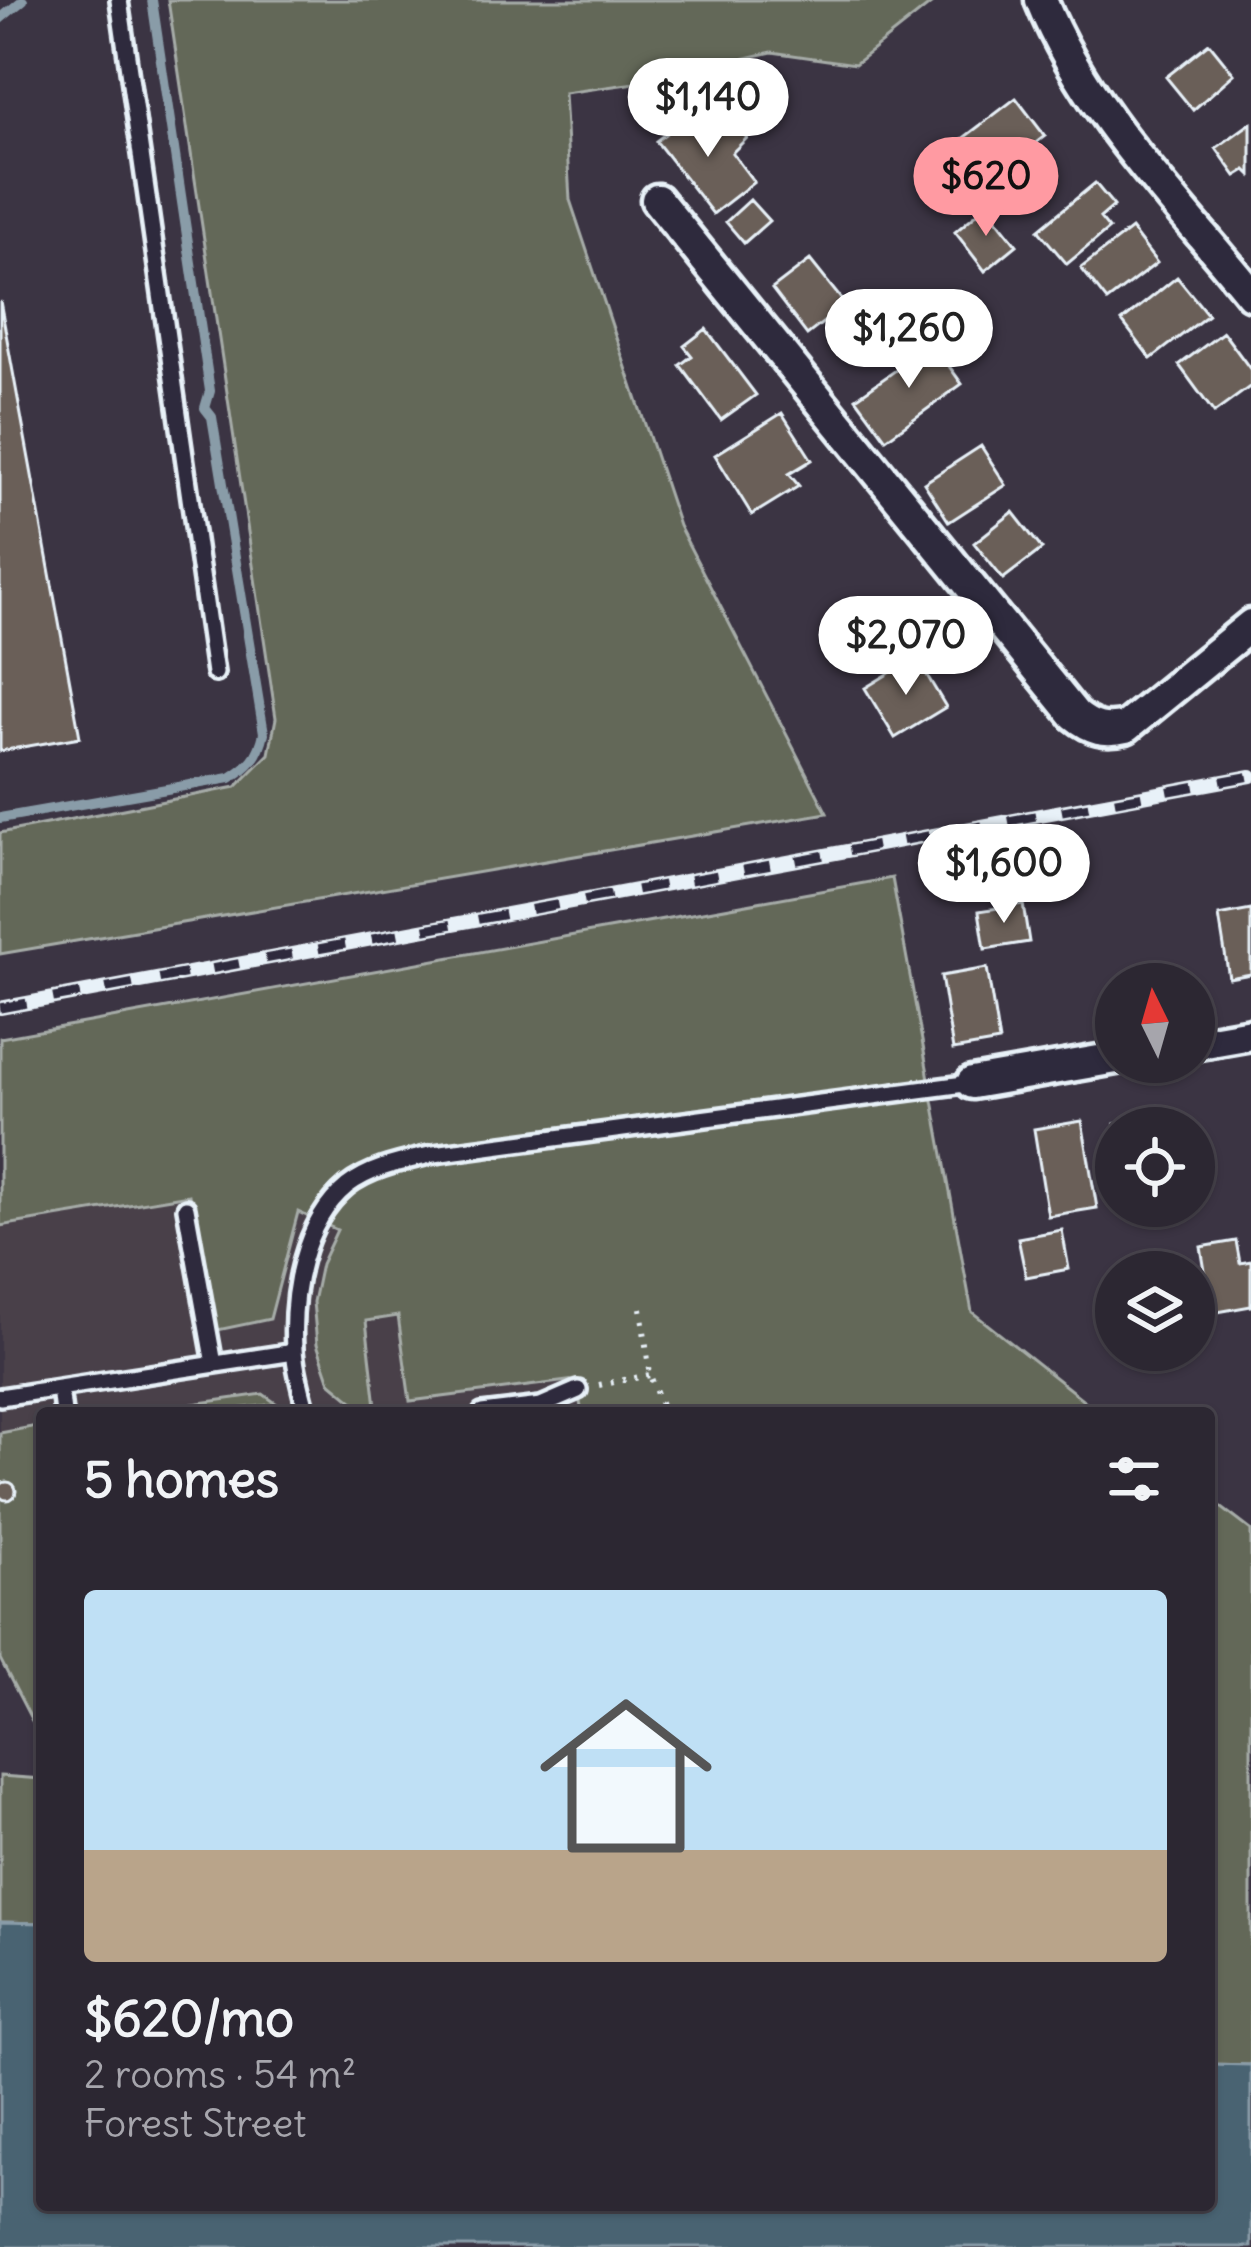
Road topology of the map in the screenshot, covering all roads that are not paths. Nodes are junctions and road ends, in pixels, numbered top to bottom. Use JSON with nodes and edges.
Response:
{"nodes":[{"id":1,"x":119,"y":0,"type":"edge"},
{"id":2,"x":1041,"y":0,"type":"edge"},
{"id":3,"x":657,"y":200,"type":"dead end"},
{"id":4,"x":1251,"y":294,"type":"edge"},
{"id":5,"x":1251,"y":626,"type":"edge"},
{"id":6,"x":215,"y":673,"type":"dead end"},
{"id":7,"x":1251,"y":1034,"type":"edge"},
{"id":8,"x":1215,"y":1040,"type":"edge"},
{"id":9,"x":1095,"y":1062,"type":"edge"},
{"id":10,"x":972,"y":1083,"type":"joint"},
{"id":11,"x":186,"y":1208,"type":"dead end"},
{"id":12,"x":294,"y":1352,"type":"junction"},
{"id":13,"x":214,"y":1364,"type":"junction"},
{"id":14,"x":60,"y":1388,"type":"junction"},
{"id":15,"x":578,"y":1390,"type":"road end"},
{"id":16,"x":0,"y":1396,"type":"edge"},
{"id":17,"x":62,"y":1407,"type":"edge"},
{"id":18,"x":306,"y":1407,"type":"edge"},
{"id":19,"x":533,"y":1407,"type":"edge"}],
"edges":[{"from":1,"to":6,"type":"lane"},
{"from":2,"to":4,"type":"street"},
{"from":3,"to":5,"type":"street"},
{"from":7,"to":8,"type":"street"},
{"from":9,"to":10,"type":"street"},
{"from":10,"to":12,"type":"lane"},
{"from":11,"to":13,"type":"lane"},
{"from":12,"to":13,"type":"lane"},
{"from":12,"to":18,"type":"lane"},
{"from":13,"to":14,"type":"lane"},
{"from":14,"to":16,"type":"lane"},
{"from":14,"to":17,"type":"lane"},
{"from":15,"to":19,"type":"lane"}]}
